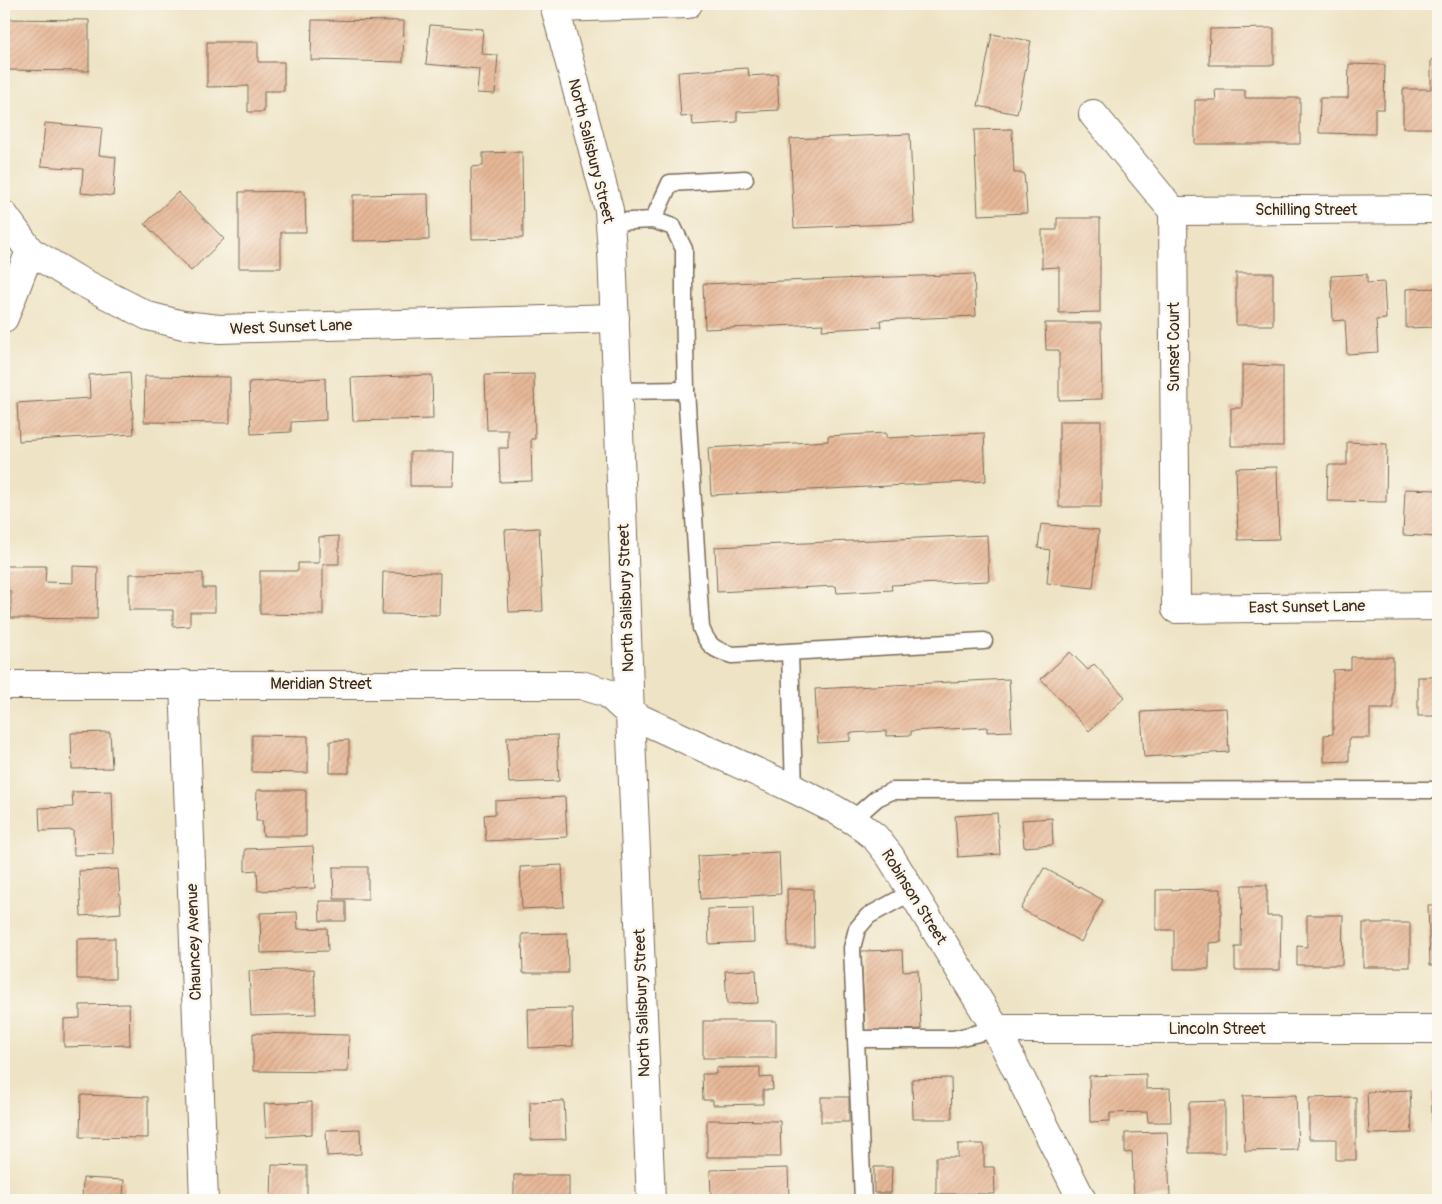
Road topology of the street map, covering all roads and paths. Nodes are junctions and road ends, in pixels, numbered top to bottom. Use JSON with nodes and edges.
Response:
{"nodes":[{"id":1,"x":688,"y":4,"type":"edge"},
{"id":2,"x":554,"y":6,"type":"edge"},
{"id":3,"x":1093,"y":114,"type":"dead end"},
{"id":4,"x":745,"y":179,"type":"dead end"},
{"id":5,"x":1438,"y":209,"type":"edge"},
{"id":6,"x":1173,"y":211,"type":"junction"},
{"id":7,"x":4,"y":215,"type":"edge"},
{"id":8,"x":653,"y":220,"type":"junction"},
{"id":9,"x":610,"y":222,"type":"junction"},
{"id":10,"x":30,"y":251,"type":"junction"},
{"id":11,"x":4,"y":318,"type":"edge"},
{"id":12,"x":615,"y":318,"type":"junction"},
{"id":13,"x":686,"y":390,"type":"junction"},
{"id":14,"x":619,"y":391,"type":"junction"},
{"id":15,"x":1438,"y":606,"type":"edge"},
{"id":16,"x":1176,"y":609,"type":"joint"},
{"id":17,"x":984,"y":641,"type":"dead end"},
{"id":18,"x":790,"y":652,"type":"junction"},
{"id":19,"x":184,"y":684,"type":"junction"},
{"id":20,"x":4,"y":685,"type":"edge"},
{"id":21,"x":630,"y":714,"type":"junction"},
{"id":22,"x":794,"y":789,"type":"junction"},
{"id":23,"x":1438,"y":790,"type":"edge"},
{"id":24,"x":852,"y":820,"type":"junction"},
{"id":25,"x":912,"y":892,"type":"junction"},
{"id":26,"x":996,"y":1029,"type":"junction"},
{"id":27,"x":1438,"y":1029,"type":"edge"},
{"id":28,"x":856,"y":1039,"type":"junction"},
{"id":29,"x":204,"y":1200,"type":"edge"},
{"id":30,"x":651,"y":1200,"type":"edge"},
{"id":31,"x":863,"y":1200,"type":"edge"},
{"id":32,"x":1082,"y":1200,"type":"edge"}],
"edges":[{"from":1,"to":2,"type":"street"},
{"from":2,"to":9,"type":"street","name":"North Salisbury Street"},
{"from":3,"to":6,"type":"street"},
{"from":4,"to":8,"type":"lane"},
{"from":5,"to":6,"type":"street","name":"Schilling Street"},
{"from":6,"to":16,"type":"street","name":"Sunset Court"},
{"from":7,"to":10,"type":"street","name":"West Sunset Lane"},
{"from":8,"to":9,"type":"lane"},
{"from":8,"to":13,"type":"lane"},
{"from":9,"to":12,"type":"street","name":"North Salisbury Street"},
{"from":10,"to":11,"type":"street"},
{"from":10,"to":12,"type":"street","name":"West Sunset Lane"},
{"from":12,"to":14,"type":"street","name":"North Salisbury Street"},
{"from":13,"to":14,"type":"lane"},
{"from":13,"to":18,"type":"lane"},
{"from":14,"to":21,"type":"street","name":"North Salisbury Street"},
{"from":15,"to":16,"type":"street","name":"East Sunset Lane"},
{"from":17,"to":18,"type":"lane"},
{"from":18,"to":22,"type":"lane"},
{"from":19,"to":20,"type":"street","name":"Meridian Street"},
{"from":19,"to":21,"type":"street","name":"Meridian Street"},
{"from":19,"to":29,"type":"street","name":"Chauncey Avenue"},
{"from":21,"to":22,"type":"street","name":"Robinson Street"},
{"from":21,"to":30,"type":"street","name":"North Salisbury Street"},
{"from":22,"to":24,"type":"street","name":"Robinson Street"},
{"from":23,"to":24,"type":"lane"},
{"from":24,"to":25,"type":"street","name":"Robinson Street"},
{"from":25,"to":26,"type":"street","name":"Robinson Street"},
{"from":25,"to":28,"type":"lane"},
{"from":26,"to":27,"type":"street","name":"Lincoln Street"},
{"from":26,"to":28,"type":"lane"},
{"from":26,"to":32,"type":"street","name":"Robinson Street"},
{"from":28,"to":31,"type":"lane"}]}
